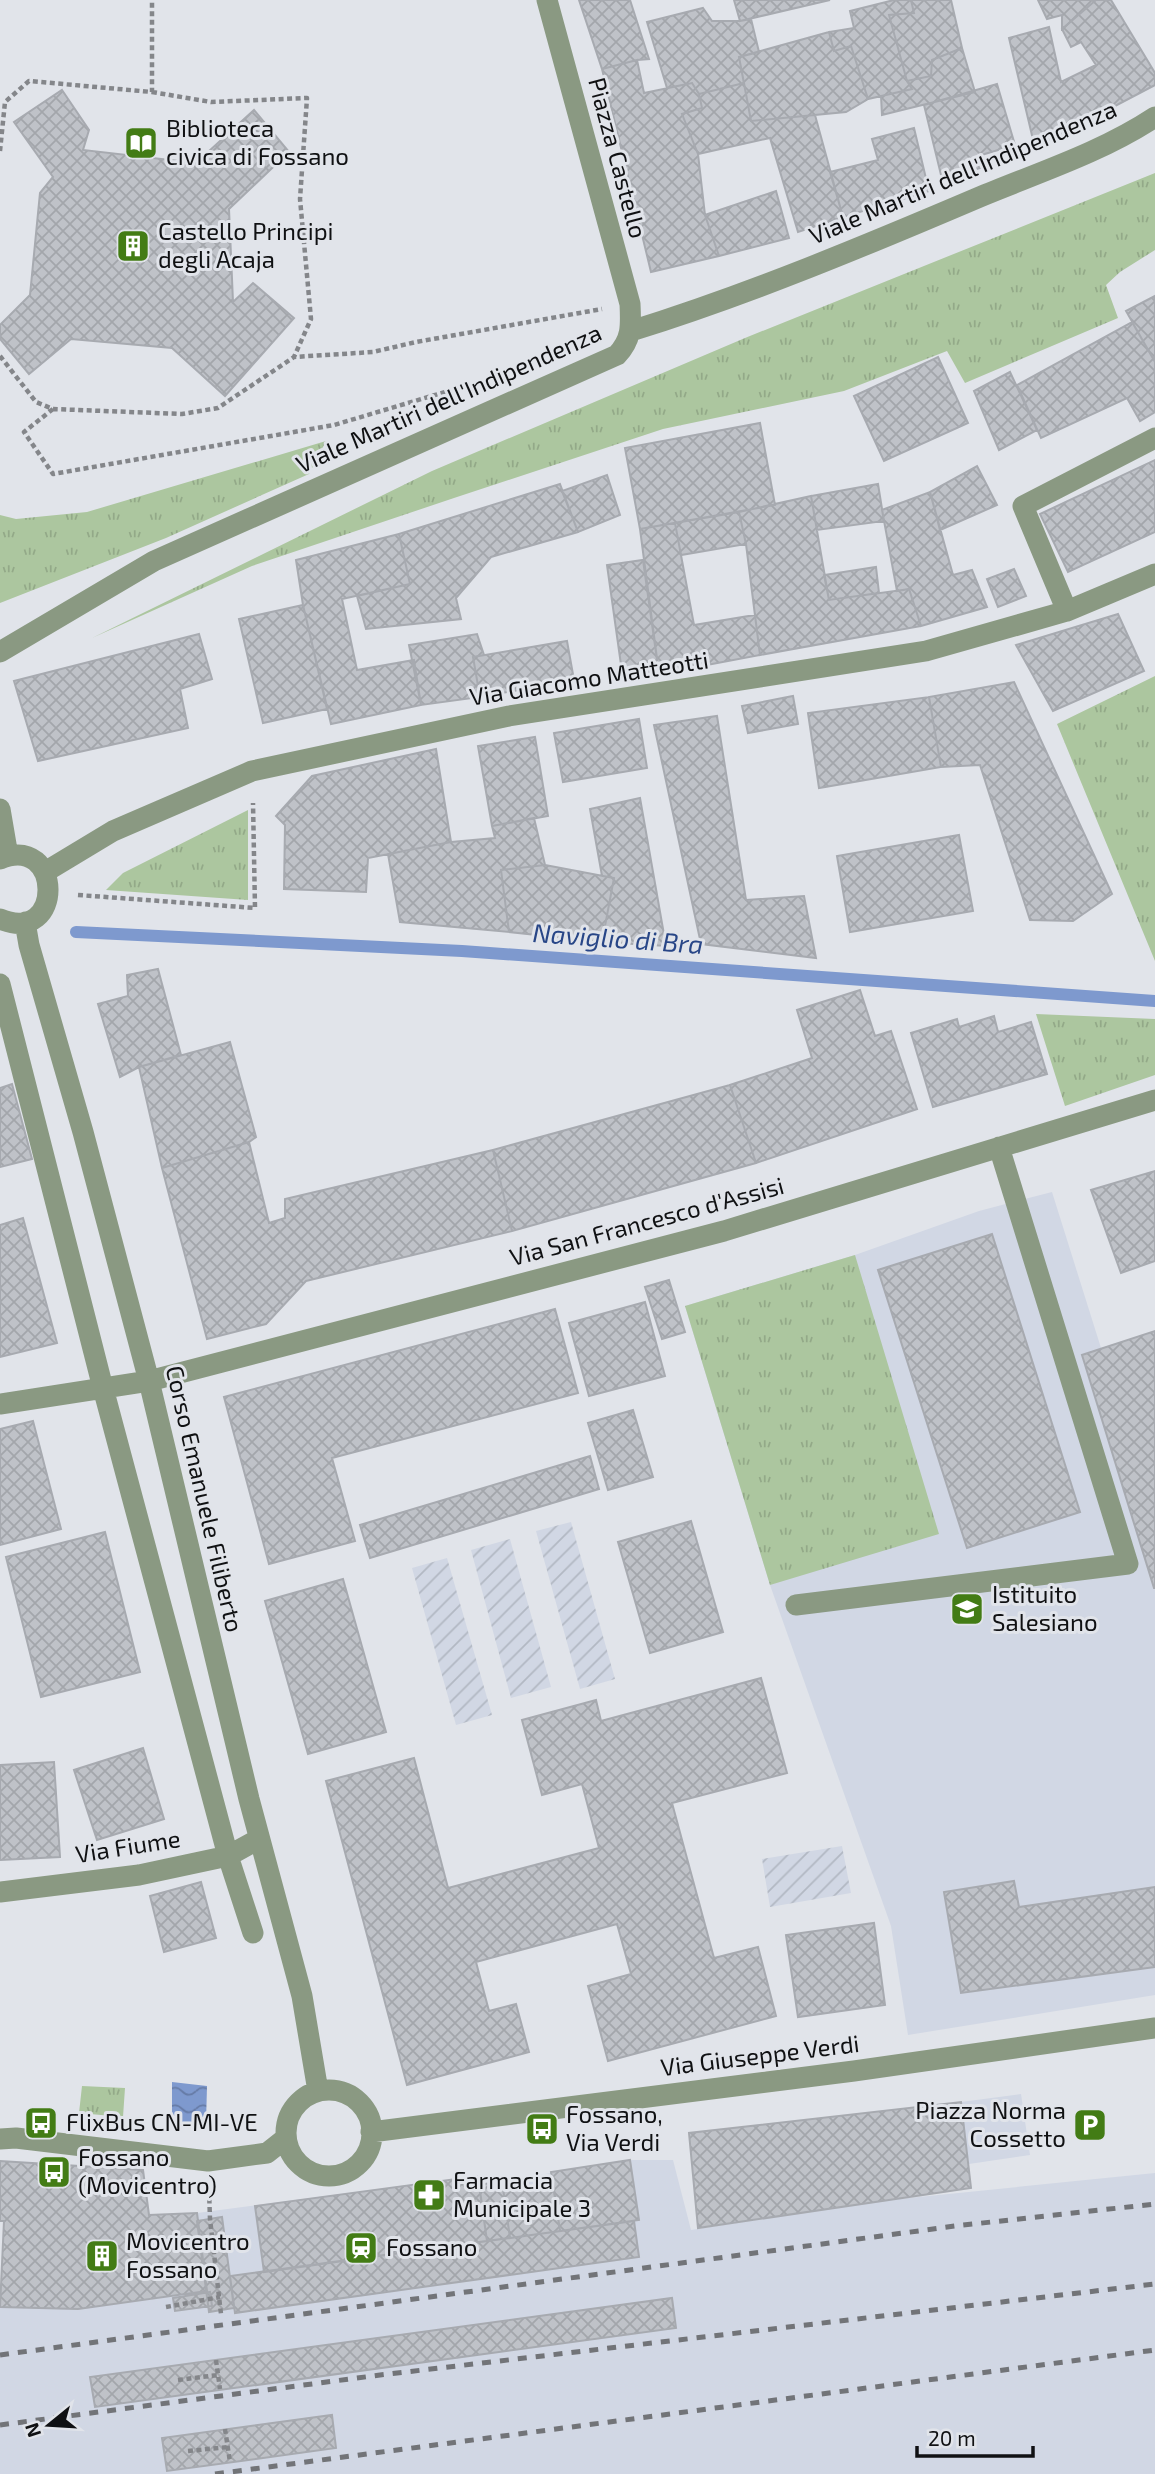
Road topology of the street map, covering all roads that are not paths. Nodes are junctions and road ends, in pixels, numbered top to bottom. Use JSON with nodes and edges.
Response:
{"nodes":[{"id":1,"x":547,"y":0,"type":"edge"},
{"id":2,"x":1155,"y":117,"type":"edge"},
{"id":3,"x":631,"y":331,"type":"junction"},
{"id":4,"x":1155,"y":438,"type":"edge"},
{"id":5,"x":1155,"y":574,"type":"edge"},
{"id":6,"x":1066,"y":611,"type":"junction"},
{"id":7,"x":0,"y":653,"type":"edge"},
{"id":8,"x":0,"y":809,"type":"edge"},
{"id":9,"x":4,"y":857,"type":"edge"},
{"id":10,"x":47,"y":883,"type":"junction"},
{"id":11,"x":0,"y":919,"type":"edge"},
{"id":12,"x":25,"y":922,"type":"junction"},
{"id":13,"x":0,"y":984,"type":"edge"},
{"id":14,"x":1155,"y":1100,"type":"edge"},
{"id":15,"x":999,"y":1147,"type":"junction"},
{"id":16,"x":149,"y":1381,"type":"junction"},
{"id":17,"x":103,"y":1388,"type":"junction"},
{"id":18,"x":0,"y":1405,"type":"edge"},
{"id":19,"x":796,"y":1605,"type":"dead end"},
{"id":20,"x":259,"y":1839,"type":"junction"},
{"id":21,"x":228,"y":1856,"type":"junction"},
{"id":22,"x":0,"y":1892,"type":"edge"},
{"id":23,"x":253,"y":1933,"type":"dead end"},
{"id":24,"x":1155,"y":2028,"type":"edge"},
{"id":25,"x":318,"y":2091,"type":"junction"},
{"id":26,"x":371,"y":2132,"type":"junction"},
{"id":27,"x":286,"y":2138,"type":"junction"},
{"id":28,"x":0,"y":2139,"type":"edge"}],
"edges":[{"from":1,"to":3,"type":"street","name":"Piazza Castello"},
{"from":2,"to":3,"type":"street","name":"Viale Martiri dell'Indipendenza"},
{"from":3,"to":7,"type":"street","name":"Viale Martiri dell'Indipendenza"},
{"from":4,"to":6,"type":"street"},
{"from":5,"to":6,"type":"street","name":"Via Giacomo Matteotti"},
{"from":6,"to":10,"type":"street","name":"Via Giacomo Matteotti"},
{"from":8,"to":9,"type":"street"},
{"from":9,"to":10,"type":"street"},
{"from":10,"to":12,"type":"street"},
{"from":11,"to":12,"type":"street"},
{"from":12,"to":16,"type":"street","name":"Corso Emanuele Filiberto"},
{"from":13,"to":17,"type":"street"},
{"from":14,"to":15,"type":"street","name":"Via San Francesco d'Assisi"},
{"from":15,"to":16,"type":"street","name":"Via San Francesco d'Assisi"},
{"from":15,"to":19,"type":"street"},
{"from":16,"to":17,"type":"street","name":"Via San Francesco d'Assisi"},
{"from":16,"to":20,"type":"street","name":"Corso Emanuele Filiberto"},
{"from":17,"to":18,"type":"street","name":"Via San Francesco d'Assisi"},
{"from":17,"to":21,"type":"street"},
{"from":20,"to":21,"type":"street","name":"Via Fiume"},
{"from":20,"to":25,"type":"street","name":"Corso Emanuele Filiberto"},
{"from":21,"to":22,"type":"street","name":"Via Fiume"},
{"from":21,"to":23,"type":"street"},
{"from":24,"to":26,"type":"street","name":"Via Giuseppe Verdi"},
{"from":25,"to":26,"type":"street"},
{"from":25,"to":27,"type":"street"},
{"from":26,"to":27,"type":"street"},
{"from":27,"to":28,"type":"street"}]}
